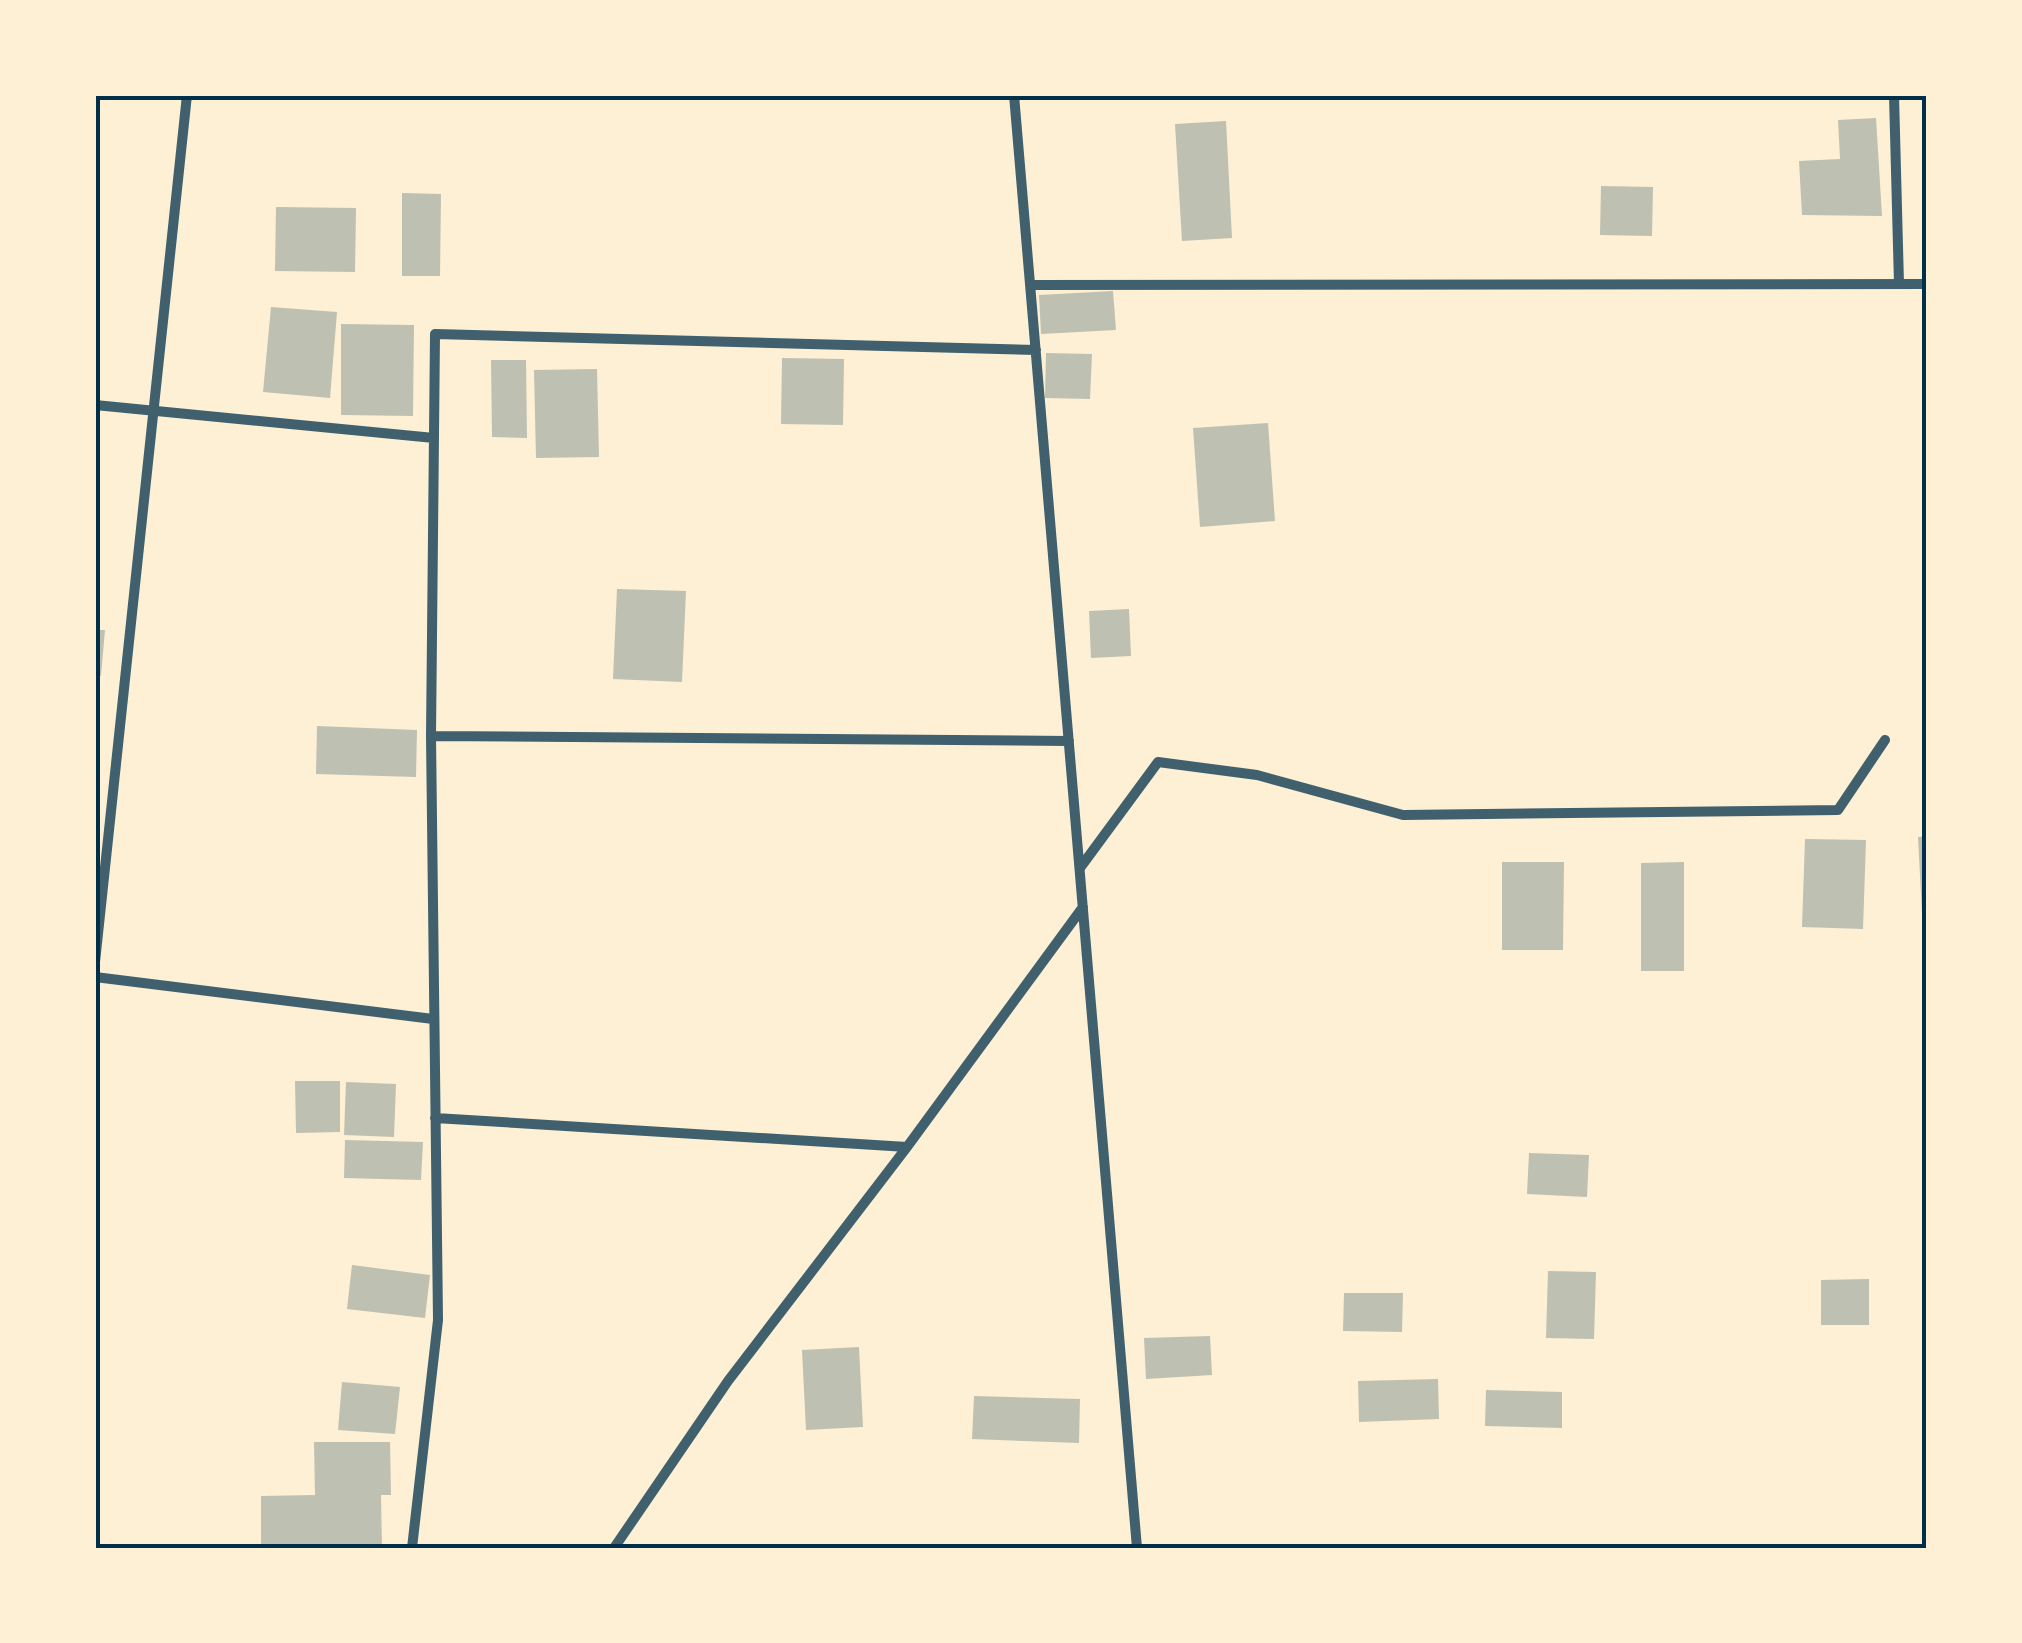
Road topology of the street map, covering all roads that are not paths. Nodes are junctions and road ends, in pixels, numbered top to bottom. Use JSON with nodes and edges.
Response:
{"nodes":[{"id":1,"x":187,"y":95,"type":"edge"},
{"id":2,"x":1014,"y":95,"type":"edge"},
{"id":3,"x":1894,"y":95,"type":"edge"},
{"id":4,"x":1899,"y":284,"type":"junction"},
{"id":5,"x":1927,"y":284,"type":"edge"},
{"id":6,"x":1030,"y":285,"type":"junction"},
{"id":7,"x":1036,"y":350,"type":"junction"},
{"id":8,"x":95,"y":404,"type":"edge"},
{"id":9,"x":154,"y":412,"type":"junction"},
{"id":10,"x":434,"y":438,"type":"junction"},
{"id":11,"x":431,"y":736,"type":"junction"},
{"id":12,"x":1885,"y":740,"type":"dead end"},
{"id":13,"x":1069,"y":742,"type":"junction"},
{"id":14,"x":1079,"y":868,"type":"junction"},
{"id":15,"x":1083,"y":906,"type":"junction"},
{"id":16,"x":95,"y":962,"type":"edge"},
{"id":17,"x":95,"y":977,"type":"edge"},
{"id":18,"x":433,"y":1019,"type":"junction"},
{"id":19,"x":435,"y":1118,"type":"junction"},
{"id":20,"x":906,"y":1148,"type":"junction"},
{"id":21,"x":412,"y":1548,"type":"edge"},
{"id":22,"x":614,"y":1548,"type":"edge"},
{"id":23,"x":1137,"y":1548,"type":"edge"}],
"edges":[{"from":1,"to":9,"type":"street"},
{"from":2,"to":6,"type":"street"},
{"from":3,"to":4,"type":"street"},
{"from":4,"to":5,"type":"street"},
{"from":4,"to":6,"type":"street"},
{"from":6,"to":7,"type":"street"},
{"from":7,"to":10,"type":"street"},
{"from":7,"to":13,"type":"street"},
{"from":8,"to":9,"type":"street"},
{"from":9,"to":10,"type":"street"},
{"from":9,"to":16,"type":"street"},
{"from":10,"to":11,"type":"street"},
{"from":11,"to":13,"type":"street"},
{"from":11,"to":18,"type":"street"},
{"from":12,"to":14,"type":"street"},
{"from":13,"to":14,"type":"street"},
{"from":14,"to":15,"type":"street"},
{"from":15,"to":20,"type":"street"},
{"from":15,"to":23,"type":"street"},
{"from":17,"to":18,"type":"street"},
{"from":18,"to":19,"type":"street"},
{"from":19,"to":20,"type":"street"},
{"from":19,"to":21,"type":"street"},
{"from":20,"to":22,"type":"street"}]}
